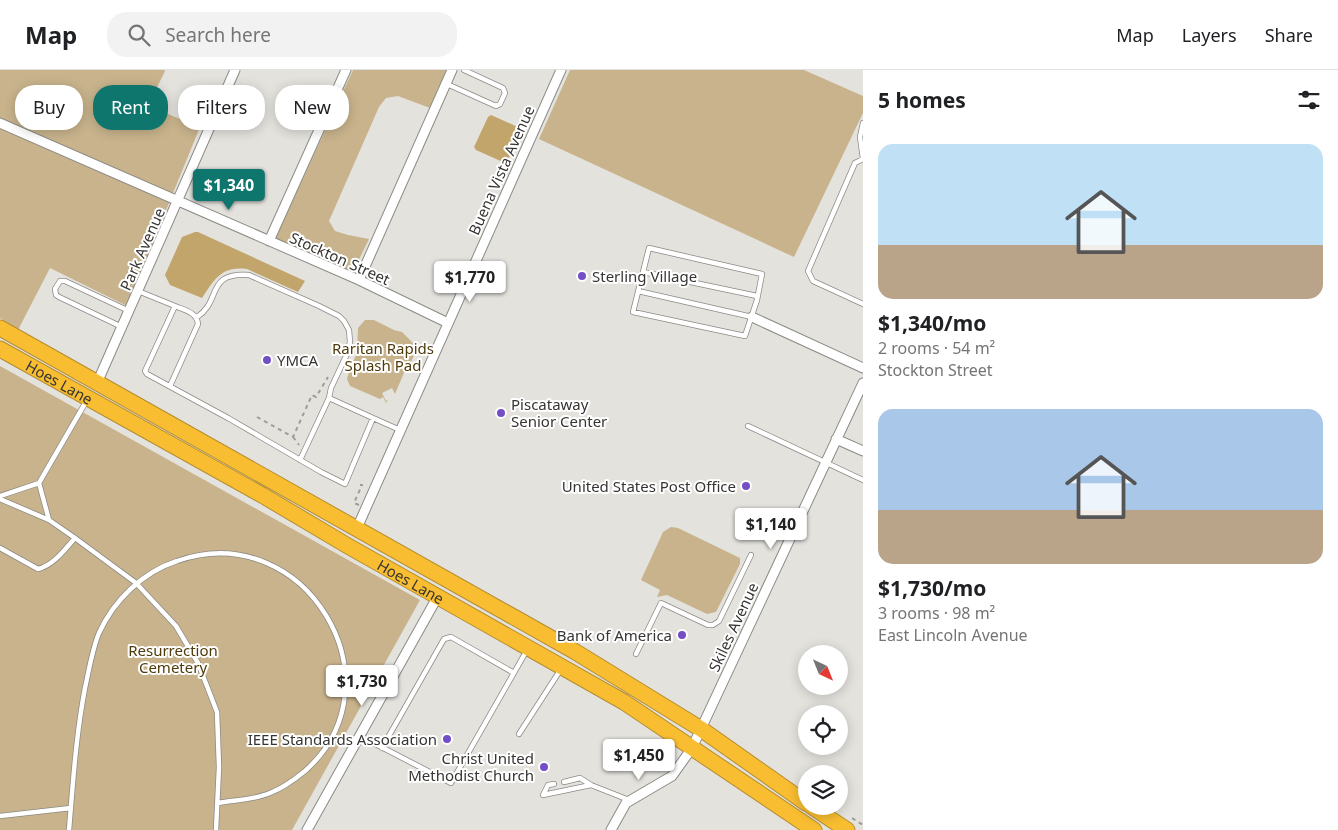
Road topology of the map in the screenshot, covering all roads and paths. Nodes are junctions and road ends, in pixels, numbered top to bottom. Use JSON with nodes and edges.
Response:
{"nodes":[{"id":1,"x":235,"y":70,"type":"edge"},
{"id":2,"x":346,"y":70,"type":"edge"},
{"id":3,"x":452,"y":70,"type":"edge"},
{"id":4,"x":464,"y":70,"type":"edge"},
{"id":5,"x":560,"y":70,"type":"edge"},
{"id":6,"x":447,"y":84,"type":"junction"},
{"id":7,"x":0,"y":123,"type":"edge"},
{"id":8,"x":863,"y":123,"type":"edge"},
{"id":9,"x":177,"y":202,"type":"junction"},
{"id":10,"x":269,"y":241,"type":"junction"},
{"id":11,"x":643,"y":272,"type":"junction"},
{"id":12,"x":359,"y":280,"type":"junction"},
{"id":13,"x":138,"y":291,"type":"junction"},
{"id":14,"x":638,"y":291,"type":"junction"},
{"id":15,"x":757,"y":296,"type":"junction"},
{"id":16,"x":863,"y":304,"type":"edge"},
{"id":17,"x":175,"y":306,"type":"junction"},
{"id":18,"x":130,"y":311,"type":"junction"},
{"id":19,"x":197,"y":317,"type":"junction"},
{"id":20,"x":752,"y":317,"type":"junction"},
{"id":21,"x":448,"y":322,"type":"junction"},
{"id":22,"x":122,"y":327,"type":"junction"},
{"id":23,"x":0,"y":328,"type":"edge"},
{"id":24,"x":0,"y":349,"type":"edge"},
{"id":25,"x":863,"y":368,"type":"edge"},
{"id":26,"x":331,"y":372,"type":"dead end"},
{"id":27,"x":97,"y":383,"type":"junction"},
{"id":28,"x":863,"y":383,"type":"edge"},
{"id":29,"x":170,"y":386,"type":"junction"},
{"id":30,"x":330,"y":398,"type":"junction"},
{"id":31,"x":87,"y":399,"type":"junction"},
{"id":32,"x":257,"y":417,"type":"dead end"},
{"id":33,"x":374,"y":418,"type":"junction"},
{"id":34,"x":748,"y":426,"type":"dead end"},
{"id":35,"x":400,"y":430,"type":"junction"},
{"id":36,"x":293,"y":437,"type":"junction"},
{"id":37,"x":836,"y":439,"type":"junction"},
{"id":38,"x":299,"y":444,"type":"dead end"},
{"id":39,"x":863,"y":451,"type":"edge"},
{"id":40,"x":300,"y":460,"type":"junction"},
{"id":41,"x":825,"y":462,"type":"junction"},
{"id":42,"x":863,"y":480,"type":"edge"},
{"id":43,"x":39,"y":483,"type":"junction"},
{"id":44,"x":360,"y":485,"type":"dead end"},
{"id":45,"x":0,"y":497,"type":"edge"},
{"id":46,"x":359,"y":505,"type":"dead end"},
{"id":47,"x":50,"y":520,"type":"junction"},
{"id":48,"x":357,"y":528,"type":"junction"},
{"id":49,"x":75,"y":538,"type":"junction"},
{"id":50,"x":0,"y":548,"type":"edge"},
{"id":51,"x":751,"y":556,"type":"dead end"},
{"id":52,"x":136,"y":583,"type":"junction"},
{"id":53,"x":438,"y":596,"type":"junction"},
{"id":54,"x":528,"y":646,"type":"junction"},
{"id":55,"x":636,"y":654,"type":"dead end"},
{"id":56,"x":563,"y":666,"type":"junction"},
{"id":57,"x":514,"y":673,"type":"junction"},
{"id":58,"x":701,"y":728,"type":"junction"},
{"id":59,"x":519,"y":734,"type":"dead end"},
{"id":60,"x":360,"y":736,"type":"junction"},
{"id":61,"x":382,"y":748,"type":"junction"},
{"id":62,"x":692,"y":748,"type":"junction"},
{"id":63,"x":564,"y":782,"type":"dead end"},
{"id":64,"x":554,"y":784,"type":"dead end"},
{"id":65,"x":592,"y":785,"type":"junction"},
{"id":66,"x":798,"y":797,"type":"edge"},
{"id":67,"x":630,"y":800,"type":"junction"},
{"id":68,"x":218,"y":803,"type":"junction"},
{"id":69,"x":71,"y":808,"type":"junction"},
{"id":70,"x":824,"y":815,"type":"edge"},
{"id":71,"x":0,"y":816,"type":"edge"},
{"id":72,"x":311,"y":829,"type":"edge"},
{"id":73,"x":69,"y":830,"type":"edge"},
{"id":74,"x":216,"y":830,"type":"edge"},
{"id":75,"x":611,"y":830,"type":"edge"},
{"id":76,"x":814,"y":830,"type":"edge"},
{"id":77,"x":847,"y":830,"type":"edge"}],
"edges":[{"from":1,"to":9,"type":"street","name":"Park Avenue"},
{"from":2,"to":10,"type":"street"},
{"from":3,"to":6,"type":"street"},
{"from":4,"to":6,"type":"lane"},
{"from":5,"to":21,"type":"street","name":"Buena Vista Avenue"},
{"from":6,"to":12,"type":"street"},
{"from":7,"to":9,"type":"street","name":"Stockton Street"},
{"from":8,"to":16,"type":"lane"},
{"from":9,"to":10,"type":"street","name":"Stockton Street"},
{"from":9,"to":13,"type":"street","name":"Park Avenue"},
{"from":10,"to":12,"type":"street","name":"Stockton Street"},
{"from":11,"to":14,"type":"lane"},
{"from":11,"to":15,"type":"lane"},
{"from":11,"to":15,"type":"lane"},
{"from":12,"to":21,"type":"street","name":"Stockton Street"},
{"from":13,"to":17,"type":"lane"},
{"from":13,"to":18,"type":"street","name":"Park Avenue"},
{"from":14,"to":20,"type":"lane"},
{"from":14,"to":20,"type":"lane"},
{"from":15,"to":20,"type":"lane"},
{"from":17,"to":19,"type":"lane"},
{"from":17,"to":29,"type":"lane"},
{"from":18,"to":22,"type":"street","name":"Park Avenue"},
{"from":18,"to":22,"type":"lane"},
{"from":19,"to":29,"type":"lane"},
{"from":19,"to":30,"type":"lane"},
{"from":20,"to":25,"type":"street"},
{"from":21,"to":35,"type":"street","name":"Buena Vista Avenue"},
{"from":22,"to":27,"type":"street","name":"Park Avenue"},
{"from":23,"to":27,"type":"highway","name":"Hoes Lane"},
{"from":24,"to":31,"type":"highway","name":"Hoes Lane"},
{"from":26,"to":36,"type":"path"},
{"from":27,"to":48,"type":"highway","name":"Hoes Lane"},
{"from":28,"to":37,"type":"street","name":"Skiles Avenue"},
{"from":29,"to":40,"type":"lane"},
{"from":30,"to":33,"type":"lane"},
{"from":30,"to":40,"type":"lane"},
{"from":31,"to":43,"type":"lane"},
{"from":31,"to":53,"type":"highway","name":"Hoes Lane"},
{"from":32,"to":36,"type":"path"},
{"from":33,"to":35,"type":"lane"},
{"from":33,"to":40,"type":"lane"},
{"from":34,"to":41,"type":"lane"},
{"from":35,"to":48,"type":"street","name":"Buena Vista Avenue"},
{"from":36,"to":38,"type":"path"},
{"from":37,"to":39,"type":"street"},
{"from":37,"to":41,"type":"street","name":"Skiles Avenue"},
{"from":41,"to":42,"type":"lane"},
{"from":41,"to":58,"type":"street","name":"Skiles Avenue"},
{"from":43,"to":45,"type":"lane"},
{"from":43,"to":47,"type":"lane"},
{"from":44,"to":46,"type":"path"},
{"from":45,"to":47,"type":"lane"},
{"from":47,"to":49,"type":"lane"},
{"from":48,"to":58,"type":"highway","name":"Hoes Lane"},
{"from":49,"to":50,"type":"lane"},
{"from":49,"to":52,"type":"lane"},
{"from":51,"to":55,"type":"lane"},
{"from":52,"to":68,"type":"lane"},
{"from":52,"to":68,"type":"lane"},
{"from":52,"to":69,"type":"lane"},
{"from":53,"to":54,"type":"highway","name":"Hoes Lane"},
{"from":53,"to":60,"type":"street"},
{"from":54,"to":56,"type":"highway","name":"Hoes Lane"},
{"from":54,"to":57,"type":"lane"},
{"from":56,"to":59,"type":"lane"},
{"from":56,"to":62,"type":"highway","name":"Hoes Lane"},
{"from":57,"to":61,"type":"lane"},
{"from":57,"to":61,"type":"lane"},
{"from":58,"to":62,"type":"street","name":"Skiles Avenue"},
{"from":58,"to":66,"type":"highway","name":"Hoes Lane"},
{"from":60,"to":61,"type":"lane"},
{"from":60,"to":72,"type":"street"},
{"from":62,"to":67,"type":"street","name":"Skiles Avenue"},
{"from":62,"to":76,"type":"highway","name":"Hoes Lane"},
{"from":63,"to":65,"type":"lane"},
{"from":64,"to":65,"type":"lane"},
{"from":65,"to":67,"type":"lane"},
{"from":67,"to":75,"type":"street","name":"Skiles Avenue"},
{"from":68,"to":74,"type":"lane"},
{"from":69,"to":71,"type":"lane"},
{"from":69,"to":73,"type":"lane"},
{"from":70,"to":77,"type":"highway"}]}
